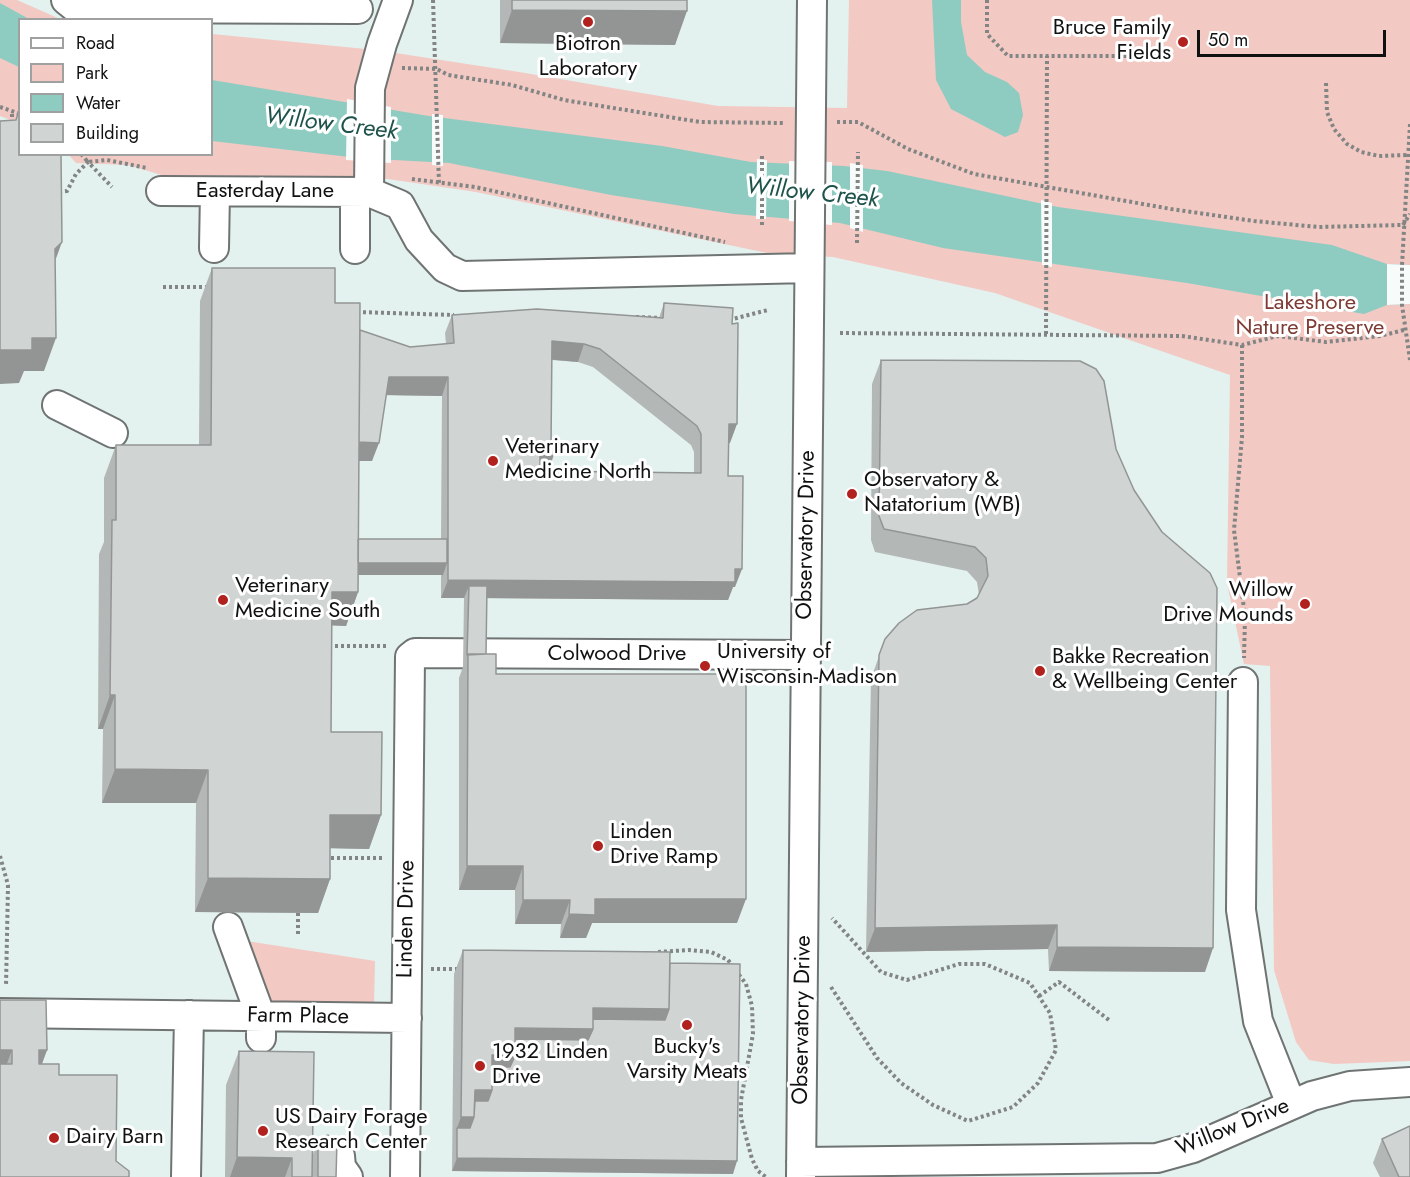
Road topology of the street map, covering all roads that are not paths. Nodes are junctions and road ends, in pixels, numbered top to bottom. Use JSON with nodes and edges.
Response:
{"nodes":[{"id":1,"x":66,"y":0,"type":"edge"},
{"id":2,"x":398,"y":0,"type":"edge"},
{"id":3,"x":812,"y":0,"type":"edge"},
{"id":4,"x":235,"y":4,"type":"edge"},
{"id":5,"x":358,"y":9,"type":"dead end"},
{"id":6,"x":364,"y":183,"type":"junction"},
{"id":7,"x":161,"y":191,"type":"dead end"},
{"id":8,"x":215,"y":192,"type":"junction"},
{"id":9,"x":214,"y":248,"type":"dead end"},
{"id":10,"x":355,"y":249,"type":"dead end"},
{"id":11,"x":809,"y":268,"type":"junction"},
{"id":12,"x":57,"y":405,"type":"dead end"},
{"id":13,"x":113,"y":433,"type":"dead end"},
{"id":14,"x":408,"y":653,"type":"joint"},
{"id":15,"x":806,"y":655,"type":"junction"},
{"id":16,"x":1243,"y":682,"type":"road end"},
{"id":17,"x":228,"y":927,"type":"dead end"},
{"id":18,"x":3,"y":1013,"type":"edge"},
{"id":19,"x":189,"y":1015,"type":"junction"},
{"id":20,"x":407,"y":1018,"type":"junction"},
{"id":21,"x":261,"y":1027,"type":"junction"},
{"id":22,"x":1410,"y":1082,"type":"edge"},
{"id":23,"x":1290,"y":1104,"type":"junction"},
{"id":24,"x":801,"y":1170,"type":"edge"},
{"id":25,"x":186,"y":1177,"type":"edge"},
{"id":26,"x":405,"y":1177,"type":"edge"}],
"edges":[{"from":1,"to":4,"type":"street"},
{"from":2,"to":6,"type":"street"},
{"from":3,"to":11,"type":"street","name":"Observatory Drive"},
{"from":4,"to":5,"type":"street"},
{"from":6,"to":8,"type":"street","name":"Easterday Lane"},
{"from":6,"to":10,"type":"street"},
{"from":6,"to":11,"type":"street"},
{"from":7,"to":8,"type":"street","name":"Easterday Lane"},
{"from":8,"to":9,"type":"street"},
{"from":11,"to":15,"type":"street","name":"Observatory Drive"},
{"from":12,"to":13,"type":"street"},
{"from":14,"to":15,"type":"street","name":"Colwood Drive"},
{"from":14,"to":20,"type":"street","name":"Linden Drive"},
{"from":15,"to":24,"type":"street","name":"Observatory Drive"},
{"from":16,"to":23,"type":"street"},
{"from":17,"to":21,"type":"street"},
{"from":18,"to":19,"type":"street","name":"Farm Place"},
{"from":19,"to":21,"type":"street","name":"Farm Place"},
{"from":19,"to":25,"type":"street"},
{"from":20,"to":21,"type":"street","name":"Farm Place"},
{"from":20,"to":26,"type":"street","name":"Linden Drive"},
{"from":22,"to":23,"type":"street","name":"Willow Drive"},
{"from":23,"to":24,"type":"street","name":"Willow Drive"}]}
